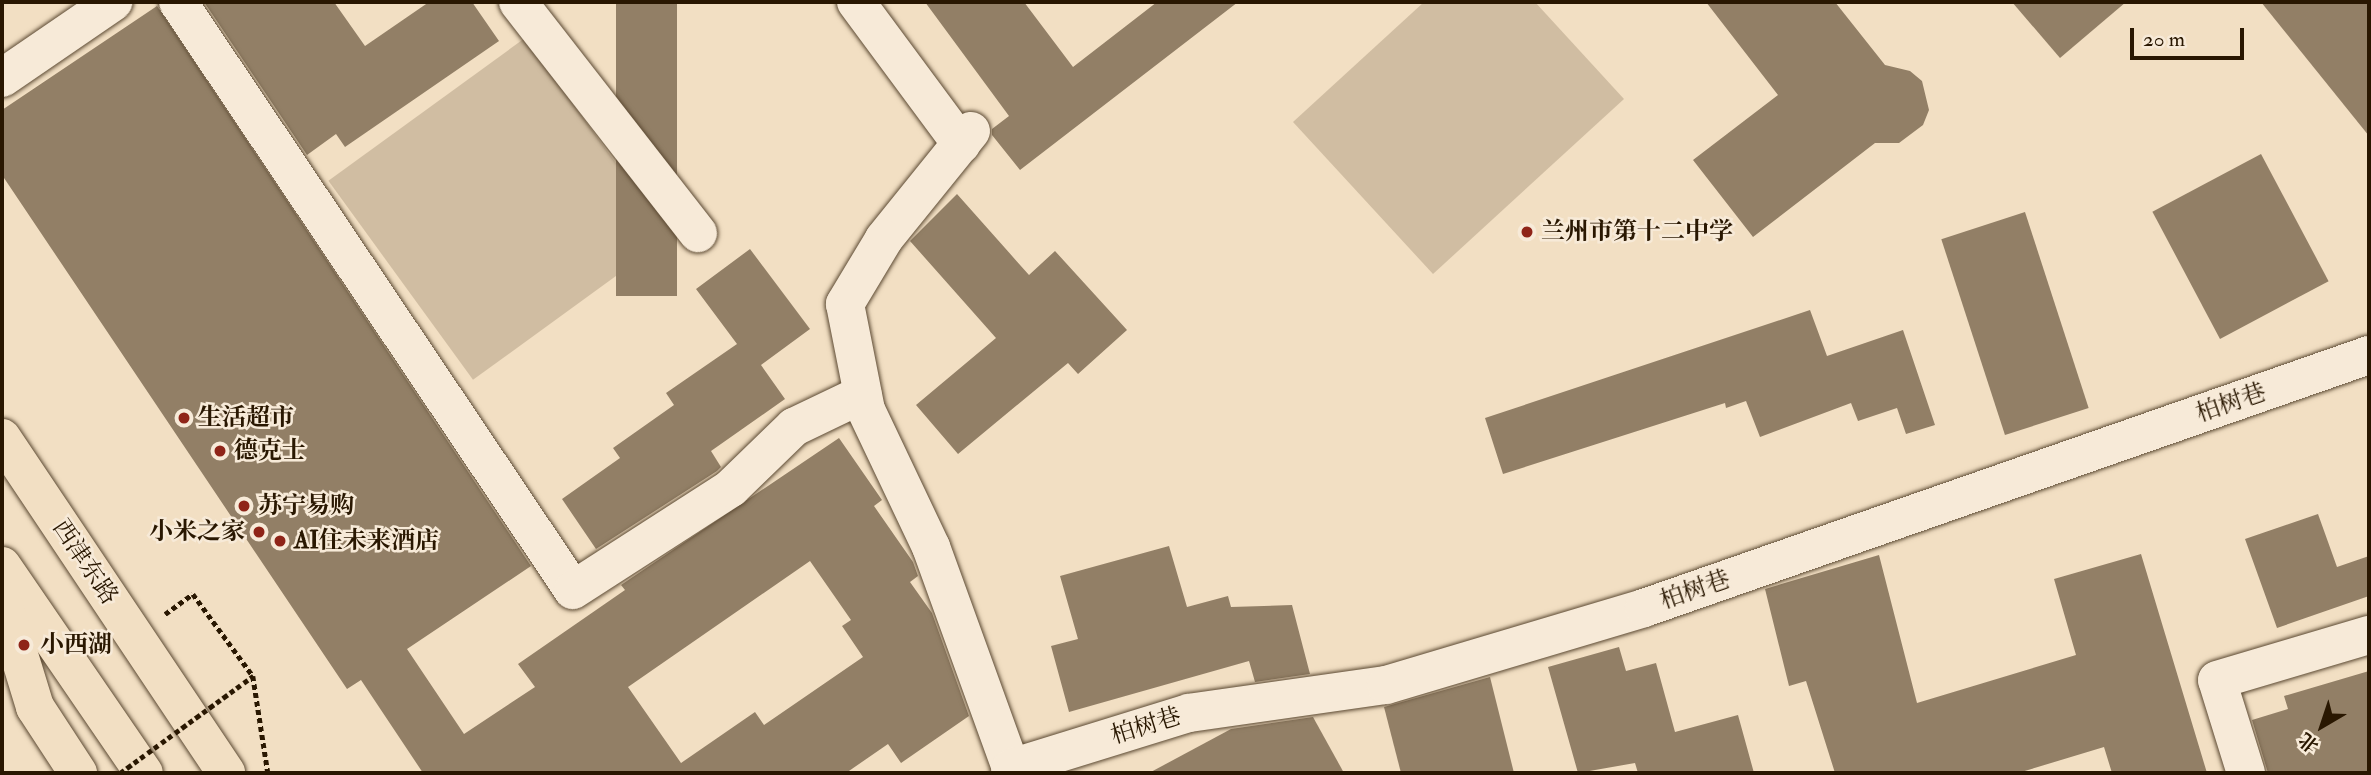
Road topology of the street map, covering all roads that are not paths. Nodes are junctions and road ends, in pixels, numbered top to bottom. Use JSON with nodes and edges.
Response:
{"nodes":[{"id":1,"x":113,"y":2,"type":"edge"},
{"id":2,"x":178,"y":2,"type":"edge"},
{"id":3,"x":518,"y":2,"type":"edge"},
{"id":4,"x":856,"y":2,"type":"edge"},
{"id":5,"x":2,"y":78,"type":"edge"},
{"id":6,"x":698,"y":233,"type":"dead end"},
{"id":7,"x":2369,"y":355,"type":"edge"},
{"id":8,"x":863,"y":394,"type":"junction"},
{"id":9,"x":2,"y":438,"type":"edge"},
{"id":10,"x":2,"y":566,"type":"edge"},
{"id":11,"x":2,"y":599,"type":"edge"},
{"id":12,"x":2369,"y":635,"type":"edge"},
{"id":13,"x":2,"y":658,"type":"edge"},
{"id":14,"x":35,"y":707,"type":"junction"},
{"id":15,"x":192,"y":721,"type":"junction"},
{"id":16,"x":1011,"y":771,"type":"edge"},
{"id":17,"x":78,"y":773,"type":"edge"},
{"id":18,"x":144,"y":773,"type":"edge"},
{"id":19,"x":226,"y":773,"type":"edge"},
{"id":20,"x":247,"y":773,"type":"edge"},
{"id":21,"x":2246,"y":773,"type":"edge"}],
"edges":[{"from":1,"to":5,"type":"street"},
{"from":2,"to":8,"type":"street"},
{"from":3,"to":6,"type":"street"},
{"from":4,"to":8,"type":"street"},
{"from":7,"to":16,"type":"street","name":"柏树巷"},
{"from":8,"to":16,"type":"street"},
{"from":9,"to":15,"type":"main road","name":"西津东路"},
{"from":10,"to":18,"type":"main road"},
{"from":11,"to":14,"type":"main road"},
{"from":12,"to":21,"type":"street"},
{"from":13,"to":14,"type":"street"},
{"from":14,"to":17,"type":"main road"},
{"from":15,"to":19,"type":"main road","name":"西津东路"},
{"from":15,"to":20,"type":"street","name":"西津东路"}]}
